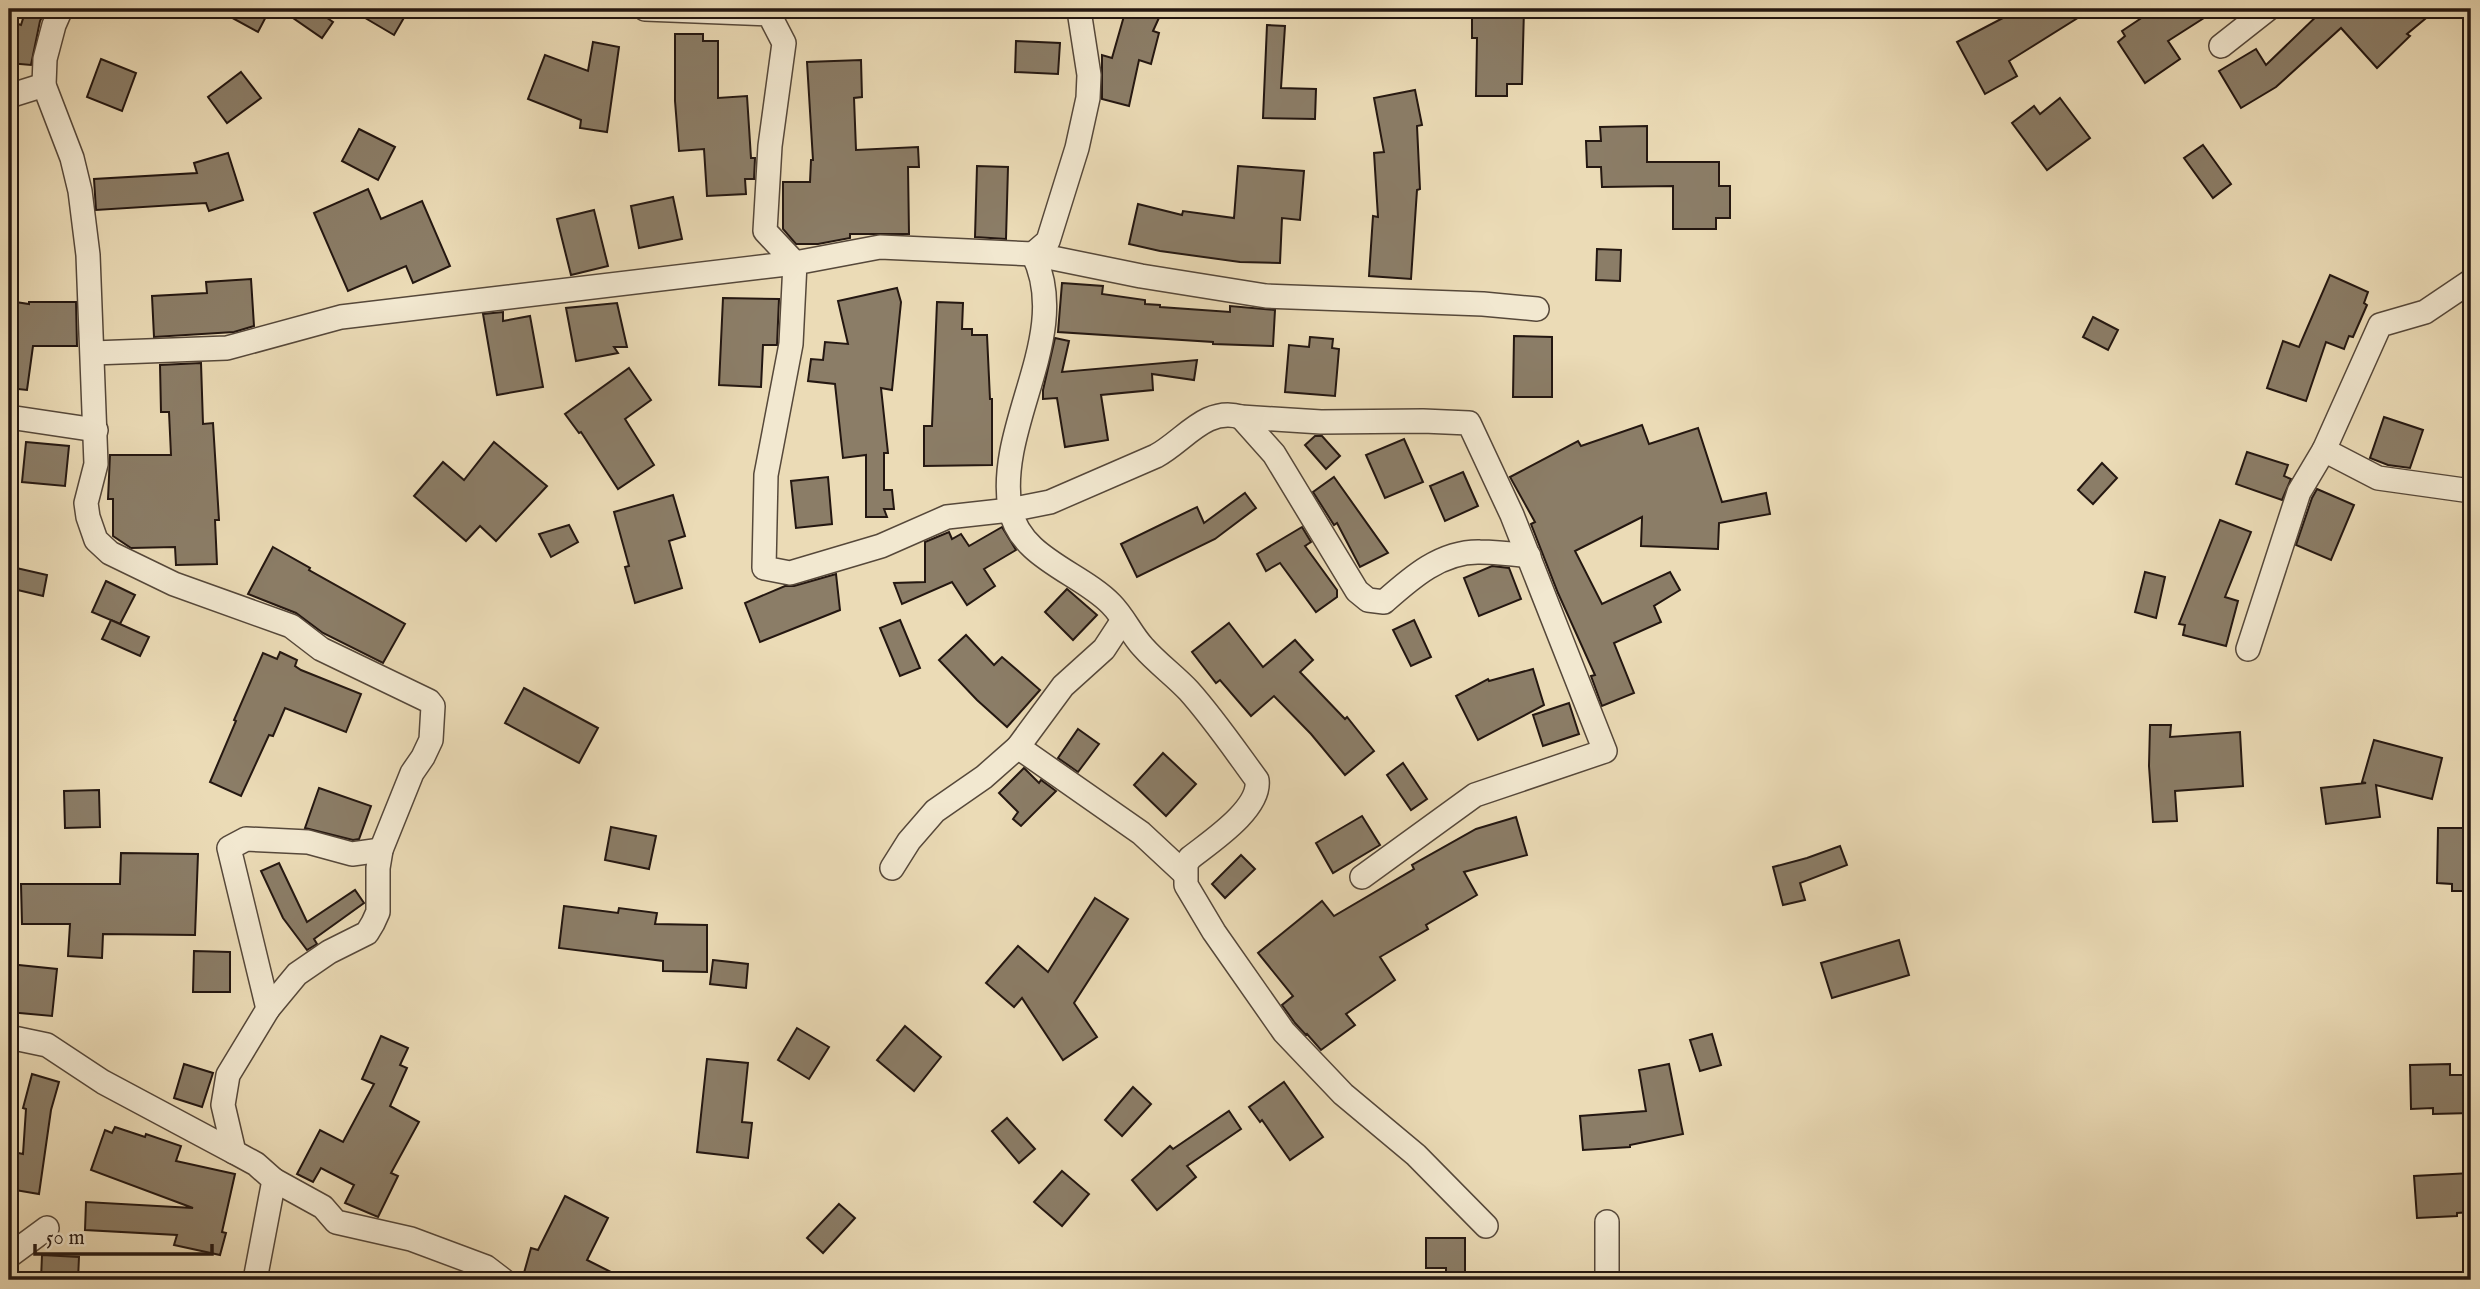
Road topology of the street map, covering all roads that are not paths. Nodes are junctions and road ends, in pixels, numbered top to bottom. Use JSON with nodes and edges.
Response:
{"nodes":[{"id":1,"x":61,"y":9,"type":"edge"},
{"id":2,"x":645,"y":9,"type":"edge"},
{"id":3,"x":1080,"y":9,"type":"edge"},
{"id":4,"x":2268,"y":9,"type":"edge"},
{"id":5,"x":2221,"y":46,"type":"dead end"},
{"id":6,"x":44,"y":85,"type":"junction"},
{"id":7,"x":9,"y":96,"type":"edge"},
{"id":8,"x":1033,"y":254,"type":"junction"},
{"id":9,"x":795,"y":263,"type":"junction"},
{"id":10,"x":2471,"y":281,"type":"edge"},
{"id":11,"x":1537,"y":310,"type":"dead end"},
{"id":12,"x":93,"y":353,"type":"junction"},
{"id":13,"x":9,"y":417,"type":"edge"},
{"id":14,"x":1241,"y":417,"type":"junction"},
{"id":15,"x":96,"y":430,"type":"junction"},
{"id":16,"x":2325,"y":450,"type":"junction"},
{"id":17,"x":2471,"y":491,"type":"edge"},
{"id":18,"x":1010,"y":510,"type":"junction"},
{"id":19,"x":1530,"y":556,"type":"junction"},
{"id":20,"x":1123,"y":621,"type":"junction"},
{"id":21,"x":2248,"y":649,"type":"dead end"},
{"id":22,"x":1018,"y":747,"type":"junction"},
{"id":23,"x":382,"y":850,"type":"junction"},
{"id":24,"x":892,"y":868,"type":"dead end"},
{"id":25,"x":1184,"y":873,"type":"junction"},
{"id":26,"x":1362,"y":877,"type":"dead end"},
{"id":27,"x":268,"y":1009,"type":"junction"},
{"id":28,"x":9,"y":1037,"type":"edge"},
{"id":29,"x":234,"y":1152,"type":"junction"},
{"id":30,"x":274,"y":1180,"type":"junction"},
{"id":31,"x":1607,"y":1222,"type":"dead end"},
{"id":32,"x":1486,"y":1226,"type":"dead end"},
{"id":33,"x":47,"y":1228,"type":"dead end"},
{"id":34,"x":9,"y":1256,"type":"edge"},
{"id":35,"x":255,"y":1280,"type":"edge"},
{"id":36,"x":503,"y":1280,"type":"edge"},
{"id":37,"x":1607,"y":1280,"type":"edge"}],
"edges":[{"from":1,"to":6,"type":"street"},
{"from":2,"to":9,"type":"street"},
{"from":3,"to":8,"type":"street"},
{"from":4,"to":5,"type":"street"},
{"from":6,"to":7,"type":"street"},
{"from":6,"to":12,"type":"street"},
{"from":8,"to":9,"type":"street"},
{"from":8,"to":11,"type":"street"},
{"from":8,"to":18,"type":"street"},
{"from":9,"to":12,"type":"street"},
{"from":9,"to":18,"type":"street"},
{"from":10,"to":16,"type":"street"},
{"from":12,"to":15,"type":"street"},
{"from":13,"to":15,"type":"street"},
{"from":14,"to":18,"type":"street"},
{"from":14,"to":19,"type":"street"},
{"from":14,"to":19,"type":"street"},
{"from":15,"to":23,"type":"street"},
{"from":16,"to":17,"type":"street"},
{"from":16,"to":21,"type":"street"},
{"from":18,"to":20,"type":"street"},
{"from":19,"to":26,"type":"street"},
{"from":20,"to":22,"type":"street"},
{"from":20,"to":25,"type":"street"},
{"from":22,"to":24,"type":"street"},
{"from":22,"to":25,"type":"street"},
{"from":23,"to":27,"type":"street"},
{"from":23,"to":27,"type":"street"},
{"from":25,"to":32,"type":"street"},
{"from":27,"to":29,"type":"street"},
{"from":28,"to":29,"type":"street"},
{"from":29,"to":30,"type":"street"},
{"from":30,"to":35,"type":"street"},
{"from":30,"to":36,"type":"street"},
{"from":31,"to":37,"type":"street"},
{"from":33,"to":34,"type":"street"}]}
